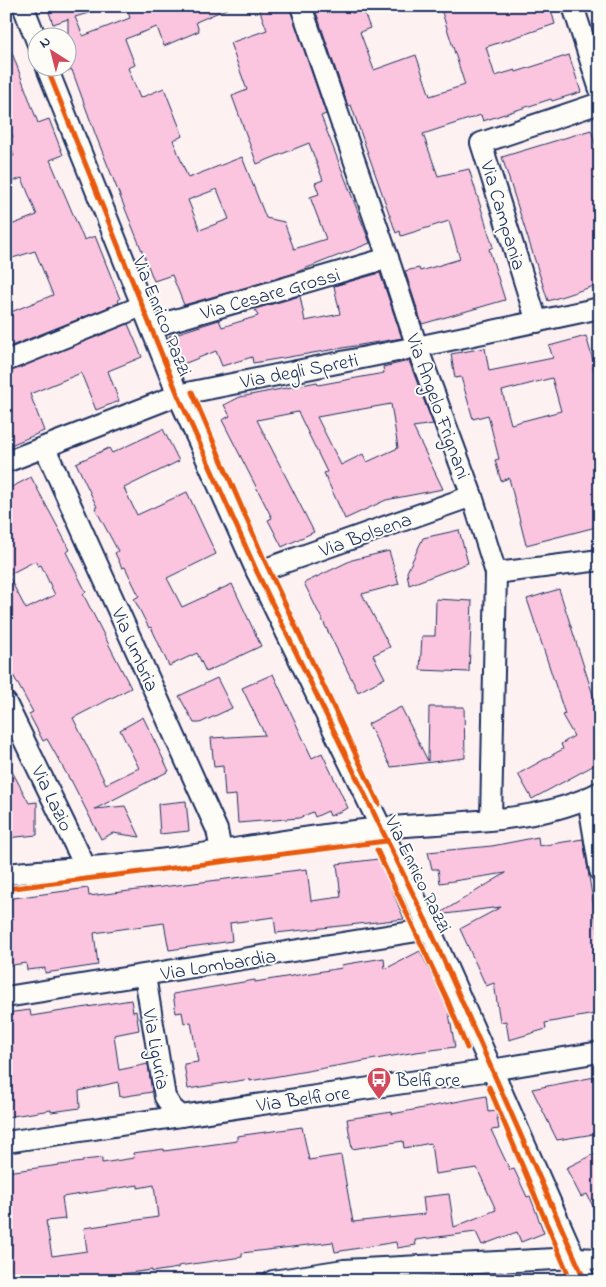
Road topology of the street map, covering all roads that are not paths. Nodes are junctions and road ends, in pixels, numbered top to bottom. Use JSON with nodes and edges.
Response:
{"nodes":[{"id":1,"x":23,"y":6,"type":"edge"},
{"id":2,"x":300,"y":6,"type":"edge"},
{"id":3,"x":573,"y":6,"type":"edge"},
{"id":4,"x":32,"y":28,"type":"edge"},
{"id":5,"x":51,"y":78,"type":"edge"},
{"id":6,"x":600,"y":90,"type":"edge"},
{"id":7,"x":600,"y":104,"type":"edge"},
{"id":8,"x":388,"y":258,"type":"junction"},
{"id":9,"x":142,"y":306,"type":"junction"},
{"id":10,"x":600,"y":308,"type":"edge"},
{"id":11,"x":536,"y":322,"type":"junction"},
{"id":12,"x":151,"y":328,"type":"junction"},
{"id":13,"x":417,"y":347,"type":"junction"},
{"id":14,"x":6,"y":362,"type":"edge"},
{"id":15,"x":178,"y":395,"type":"junction"},
{"id":16,"x":45,"y":448,"type":"junction"},
{"id":17,"x":6,"y":462,"type":"edge"},
{"id":18,"x":472,"y":496,"type":"junction"},
{"id":19,"x":600,"y":560,"type":"edge"},
{"id":20,"x":257,"y":572,"type":"junction"},
{"id":21,"x":496,"y":573,"type":"junction"},
{"id":22,"x":6,"y":703,"type":"edge"},
{"id":23,"x":594,"y":795,"type":"edge"},
{"id":24,"x":491,"y":820,"type":"junction"},
{"id":25,"x":380,"y":828,"type":"junction"},
{"id":26,"x":221,"y":851,"type":"junction"},
{"id":27,"x":86,"y":866,"type":"junction"},
{"id":28,"x":600,"y":871,"type":"edge"},
{"id":29,"x":6,"y":874,"type":"edge"},
{"id":30,"x":430,"y":929,"type":"junction"},
{"id":31,"x":145,"y":976,"type":"junction"},
{"id":32,"x":6,"y":997,"type":"edge"},
{"id":33,"x":600,"y":1052,"type":"edge"},
{"id":34,"x":491,"y":1070,"type":"junction"},
{"id":35,"x":181,"y":1116,"type":"junction"},
{"id":36,"x":6,"y":1142,"type":"edge"},
{"id":37,"x":575,"y":1258,"type":"junction"},
{"id":38,"x":600,"y":1259,"type":"edge"},
{"id":39,"x":347,"y":1275,"type":"edge"},
{"id":40,"x":273,"y":1281,"type":"edge"},
{"id":41,"x":585,"y":1281,"type":"edge"}],
"edges":[{"from":1,"to":4,"type":"street"},
{"from":2,"to":8,"type":"street","name":"Via Angelo Frignani"},
{"from":3,"to":6,"type":"street"},
{"from":5,"to":9,"type":"street","name":"Via Enrico Pazzi"},
{"from":7,"to":11,"type":"street","name":"Via Campania"},
{"from":8,"to":12,"type":"street","name":"Via Cesare Grossi"},
{"from":8,"to":13,"type":"street","name":"Via Angelo Frignani"},
{"from":9,"to":12,"type":"street","name":"Via Enrico Pazzi"},
{"from":9,"to":14,"type":"street"},
{"from":10,"to":11,"type":"street","name":"Via degli Spreti"},
{"from":11,"to":13,"type":"street","name":"Via degli Spreti"},
{"from":12,"to":15,"type":"street","name":"Via Enrico Pazzi"},
{"from":13,"to":15,"type":"street","name":"Via degli Spreti"},
{"from":13,"to":18,"type":"street","name":"Via Angelo Frignani"},
{"from":15,"to":16,"type":"street","name":"Via degli Spreti"},
{"from":15,"to":20,"type":"street","name":"Via Enrico Pazzi"},
{"from":16,"to":17,"type":"street","name":"Via degli Spreti"},
{"from":16,"to":26,"type":"street","name":"Via Umbria"},
{"from":18,"to":20,"type":"street","name":"Via Bolsena"},
{"from":18,"to":21,"type":"street","name":"Via Angelo Frignani"},
{"from":19,"to":21,"type":"street"},
{"from":20,"to":25,"type":"street","name":"Via Enrico Pazzi"},
{"from":21,"to":24,"type":"street","name":"Via Angelo Frignani"},
{"from":22,"to":27,"type":"street","name":"Via Lazio"},
{"from":23,"to":24,"type":"street"},
{"from":23,"to":28,"type":"street"},
{"from":24,"to":25,"type":"street"},
{"from":25,"to":26,"type":"street"},
{"from":25,"to":30,"type":"street","name":"Via Enrico Pazzi"},
{"from":26,"to":27,"type":"street"},
{"from":27,"to":29,"type":"street"},
{"from":30,"to":31,"type":"street","name":"Via Lombardia"},
{"from":30,"to":34,"type":"street","name":"Via Enrico Pazzi"},
{"from":31,"to":32,"type":"street","name":"Via Lombardia"},
{"from":31,"to":35,"type":"street","name":"Via Liguria"},
{"from":33,"to":34,"type":"street","name":"Via Belfiore"},
{"from":34,"to":35,"type":"street","name":"Via Belfiore"},
{"from":34,"to":37,"type":"street","name":"Via Enrico Pazzi"},
{"from":35,"to":36,"type":"street","name":"Via Belfiore"},
{"from":37,"to":38,"type":"street"},
{"from":37,"to":39,"type":"street"},
{"from":37,"to":41,"type":"street","name":"Via Enrico Pazzi"},
{"from":39,"to":40,"type":"street"}]}
